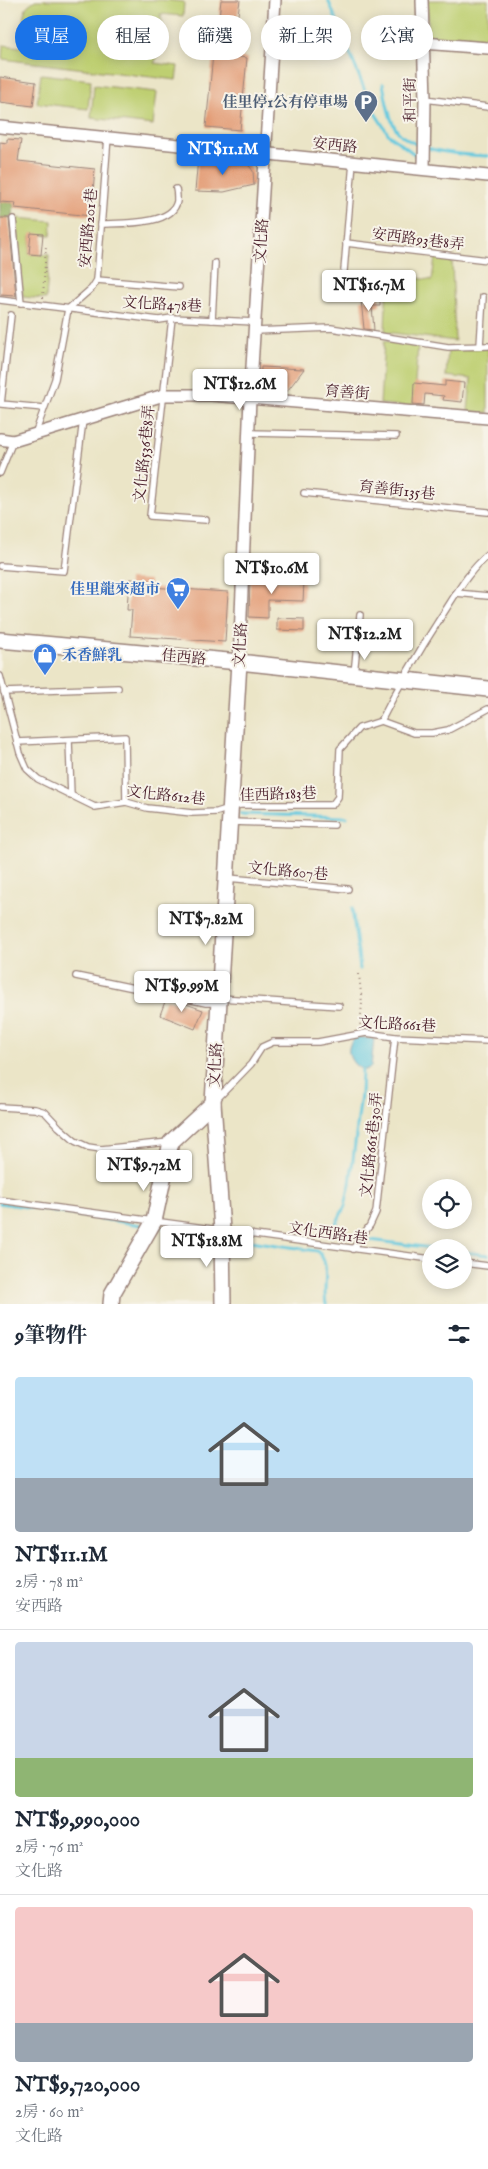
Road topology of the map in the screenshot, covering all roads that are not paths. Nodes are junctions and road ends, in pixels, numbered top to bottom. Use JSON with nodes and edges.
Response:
{"nodes":[{"id":1,"x":275,"y":0,"type":"edge"},
{"id":2,"x":422,"y":0,"type":"edge"},
{"id":3,"x":423,"y":15,"type":"edge"},
{"id":4,"x":433,"y":44,"type":"edge"},
{"id":5,"x":488,"y":48,"type":"edge"},
{"id":6,"x":425,"y":60,"type":"edge"},
{"id":7,"x":426,"y":99,"type":"junction"},
{"id":8,"x":488,"y":106,"type":"edge"},
{"id":9,"x":0,"y":127,"type":"edge"},
{"id":10,"x":108,"y":137,"type":"junction"},
{"id":11,"x":267,"y":153,"type":"junction"},
{"id":12,"x":353,"y":161,"type":"junction"},
{"id":13,"x":424,"y":169,"type":"junction"},
{"id":14,"x":488,"y":176,"type":"edge"},
{"id":15,"x":176,"y":189,"type":"dead end"},
{"id":16,"x":13,"y":219,"type":"dead end"},
{"id":17,"x":101,"y":224,"type":"junction"},
{"id":18,"x":346,"y":243,"type":"junction"},
{"id":19,"x":488,"y":260,"type":"edge"},
{"id":20,"x":214,"y":264,"type":"dead end"},
{"id":21,"x":97,"y":280,"type":"junction"},
{"id":22,"x":180,"y":287,"type":"dead end"},
{"id":23,"x":342,"y":295,"type":"dead end"},
{"id":24,"x":484,"y":297,"type":"dead end"},
{"id":25,"x":0,"y":300,"type":"edge"},
{"id":26,"x":21,"y":303,"type":"junction"},
{"id":27,"x":68,"y":308,"type":"junction"},
{"id":28,"x":11,"y":315,"type":"dead end"},
{"id":29,"x":172,"y":318,"type":"junction"},
{"id":30,"x":212,"y":320,"type":"junction"},
{"id":31,"x":255,"y":326,"type":"junction"},
{"id":32,"x":480,"y":346,"type":"junction"},
{"id":33,"x":488,"y":346,"type":"edge"},
{"id":34,"x":164,"y":395,"type":"junction"},
{"id":35,"x":250,"y":399,"type":"junction"},
{"id":36,"x":44,"y":408,"type":"junction"},
{"id":37,"x":488,"y":418,"type":"edge"},
{"id":38,"x":82,"y":420,"type":"junction"},
{"id":39,"x":249,"y":433,"type":"junction"},
{"id":40,"x":35,"y":434,"type":"junction"},
{"id":41,"x":396,"y":436,"type":"dead end"},
{"id":42,"x":0,"y":439,"type":"edge"},
{"id":43,"x":13,"y":440,"type":"junction"},
{"id":44,"x":0,"y":473,"type":"edge"},
{"id":45,"x":304,"y":493,"type":"dead end"},
{"id":46,"x":488,"y":512,"type":"edge"},
{"id":47,"x":206,"y":520,"type":"dead end"},
{"id":48,"x":488,"y":555,"type":"edge"},
{"id":49,"x":0,"y":566,"type":"edge"},
{"id":50,"x":456,"y":593,"type":"junction"},
{"id":51,"x":488,"y":596,"type":"edge"},
{"id":52,"x":360,"y":615,"type":"dead end"},
{"id":53,"x":0,"y":640,"type":"edge"},
{"id":54,"x":239,"y":662,"type":"junction"},
{"id":55,"x":354,"y":674,"type":"junction"},
{"id":56,"x":0,"y":676,"type":"edge"},
{"id":57,"x":402,"y":680,"type":"junction"},
{"id":58,"x":118,"y":688,"type":"dead end"},
{"id":59,"x":488,"y":689,"type":"edge"},
{"id":60,"x":4,"y":692,"type":"junction"},
{"id":61,"x":488,"y":709,"type":"edge"},
{"id":62,"x":381,"y":721,"type":"junction"},
{"id":63,"x":69,"y":740,"type":"junction"},
{"id":64,"x":17,"y":742,"type":"junction"},
{"id":65,"x":71,"y":796,"type":"junction"},
{"id":66,"x":126,"y":802,"type":"junction"},
{"id":67,"x":229,"y":816,"type":"junction"},
{"id":68,"x":334,"y":825,"type":"dead end"},
{"id":69,"x":225,"y":878,"type":"junction"},
{"id":70,"x":348,"y":889,"type":"dead end"},
{"id":71,"x":76,"y":976,"type":"dead end"},
{"id":72,"x":218,"y":1000,"type":"junction"},
{"id":73,"x":339,"y":1006,"type":"dead end"},
{"id":74,"x":395,"y":1037,"type":"junction"},
{"id":75,"x":488,"y":1041,"type":"edge"},
{"id":76,"x":213,"y":1103,"type":"junction"},
{"id":77,"x":0,"y":1107,"type":"edge"},
{"id":78,"x":171,"y":1142,"type":"junction"},
{"id":79,"x":0,"y":1200,"type":"edge"},
{"id":80,"x":154,"y":1221,"type":"junction"},
{"id":81,"x":222,"y":1230,"type":"junction"},
{"id":82,"x":353,"y":1249,"type":"junction"},
{"id":83,"x":422,"y":1258,"type":"edge"},
{"id":84,"x":472,"y":1264,"type":"edge"},
{"id":85,"x":488,"y":1266,"type":"edge"},
{"id":86,"x":111,"y":1304,"type":"edge"},
{"id":87,"x":223,"y":1304,"type":"edge"}],
"edges":[{"from":1,"to":11,"type":"street","name":"文化路"},
{"from":2,"to":3,"type":"street","name":"和平街"},
{"from":4,"to":5,"type":"street"},
{"from":6,"to":7,"type":"street","name":"和平街"},
{"from":7,"to":8,"type":"lane"},
{"from":7,"to":13,"type":"street","name":"和平街"},
{"from":9,"to":10,"type":"street","name":"安西路"},
{"from":10,"to":11,"type":"street","name":"安西路"},
{"from":10,"to":17,"type":"lane","name":"安西路201巷"},
{"from":11,"to":12,"type":"street","name":"安西路"},
{"from":11,"to":31,"type":"street","name":"文化路"},
{"from":12,"to":13,"type":"street","name":"安西路"},
{"from":12,"to":18,"type":"lane"},
{"from":13,"to":14,"type":"street","name":"安西路"},
{"from":15,"to":17,"type":"lane"},
{"from":16,"to":26,"type":"lane"},
{"from":17,"to":21,"type":"lane","name":"安西路201巷"},
{"from":18,"to":19,"type":"lane","name":"安西路93巷8弄"},
{"from":18,"to":23,"type":"lane"},
{"from":20,"to":30,"type":"lane"},
{"from":21,"to":22,"type":"lane"},
{"from":21,"to":27,"type":"lane","name":"安西路201巷"},
{"from":24,"to":32,"type":"lane"},
{"from":25,"to":26,"type":"lane","name":"文化路478巷"},
{"from":26,"to":27,"type":"lane","name":"文化路478巷"},
{"from":27,"to":29,"type":"lane","name":"文化路478巷"},
{"from":27,"to":36,"type":"lane"},
{"from":28,"to":36,"type":"lane"},
{"from":29,"to":30,"type":"lane","name":"文化路478巷"},
{"from":29,"to":34,"type":"lane","name":"文化路536巷8弄"},
{"from":30,"to":31,"type":"lane","name":"文化路478巷"},
{"from":31,"to":32,"type":"lane","name":"文化路478巷"},
{"from":31,"to":35,"type":"street","name":"文化路"},
{"from":32,"to":33,"type":"lane","name":"文化路478巷"},
{"from":34,"to":35,"type":"street","name":"育善街"},
{"from":34,"to":38,"type":"street","name":"育善街"},
{"from":34,"to":47,"type":"lane","name":"文化路536巷8弄"},
{"from":35,"to":37,"type":"street","name":"育善街"},
{"from":35,"to":39,"type":"street","name":"文化路"},
{"from":36,"to":40,"type":"lane"},
{"from":38,"to":40,"type":"street","name":"育善街"},
{"from":38,"to":49,"type":"lane"},
{"from":39,"to":41,"type":"lane"},
{"from":39,"to":54,"type":"street","name":"文化路"},
{"from":40,"to":43,"type":"street","name":"育善街"},
{"from":42,"to":43,"type":"street","name":"育善街"},
{"from":43,"to":44,"type":"lane"},
{"from":45,"to":46,"type":"lane","name":"育善街135巷"},
{"from":48,"to":50,"type":"lane"},
{"from":50,"to":51,"type":"lane"},
{"from":50,"to":57,"type":"lane"},
{"from":52,"to":55,"type":"lane"},
{"from":53,"to":54,"type":"street","name":"佳西路"},
{"from":54,"to":55,"type":"street","name":"佳西路"},
{"from":54,"to":67,"type":"street","name":"文化路"},
{"from":55,"to":57,"type":"street","name":"佳西路"},
{"from":56,"to":60,"type":"lane","name":"文化路612巷"},
{"from":57,"to":59,"type":"street","name":"佳西路"},
{"from":57,"to":62,"type":"lane"},
{"from":58,"to":60,"type":"lane"},
{"from":60,"to":64,"type":"lane","name":"文化路612巷"},
{"from":61,"to":62,"type":"lane"},
{"from":62,"to":67,"type":"lane","name":"佳西路183巷"},
{"from":63,"to":64,"type":"lane"},
{"from":63,"to":65,"type":"lane"},
{"from":63,"to":66,"type":"lane"},
{"from":64,"to":65,"type":"lane","name":"文化路612巷"},
{"from":65,"to":66,"type":"lane","name":"文化路612巷"},
{"from":66,"to":67,"type":"lane","name":"文化路612巷"},
{"from":67,"to":68,"type":"lane"},
{"from":67,"to":69,"type":"street","name":"文化路"},
{"from":69,"to":70,"type":"lane","name":"文化路607巷"},
{"from":69,"to":72,"type":"street","name":"文化路"},
{"from":71,"to":72,"type":"lane"},
{"from":72,"to":73,"type":"lane"},
{"from":72,"to":76,"type":"street","name":"文化路"},
{"from":74,"to":75,"type":"lane","name":"文化路661巷"},
{"from":74,"to":76,"type":"lane","name":"文化路661巷"},
{"from":74,"to":82,"type":"lane","name":"文化路661巷30弄"},
{"from":76,"to":78,"type":"street"},
{"from":76,"to":81,"type":"street","name":"文化路"},
{"from":77,"to":78,"type":"lane"},
{"from":78,"to":80,"type":"street"},
{"from":79,"to":80,"type":"lane","name":"文化西路1巷"},
{"from":80,"to":81,"type":"lane","name":"文化西路1巷"},
{"from":80,"to":86,"type":"street"},
{"from":81,"to":82,"type":"lane","name":"文化西路1巷"},
{"from":81,"to":87,"type":"street","name":"文化路"},
{"from":82,"to":83,"type":"lane","name":"文化西路1巷"},
{"from":84,"to":85,"type":"lane"}]}
